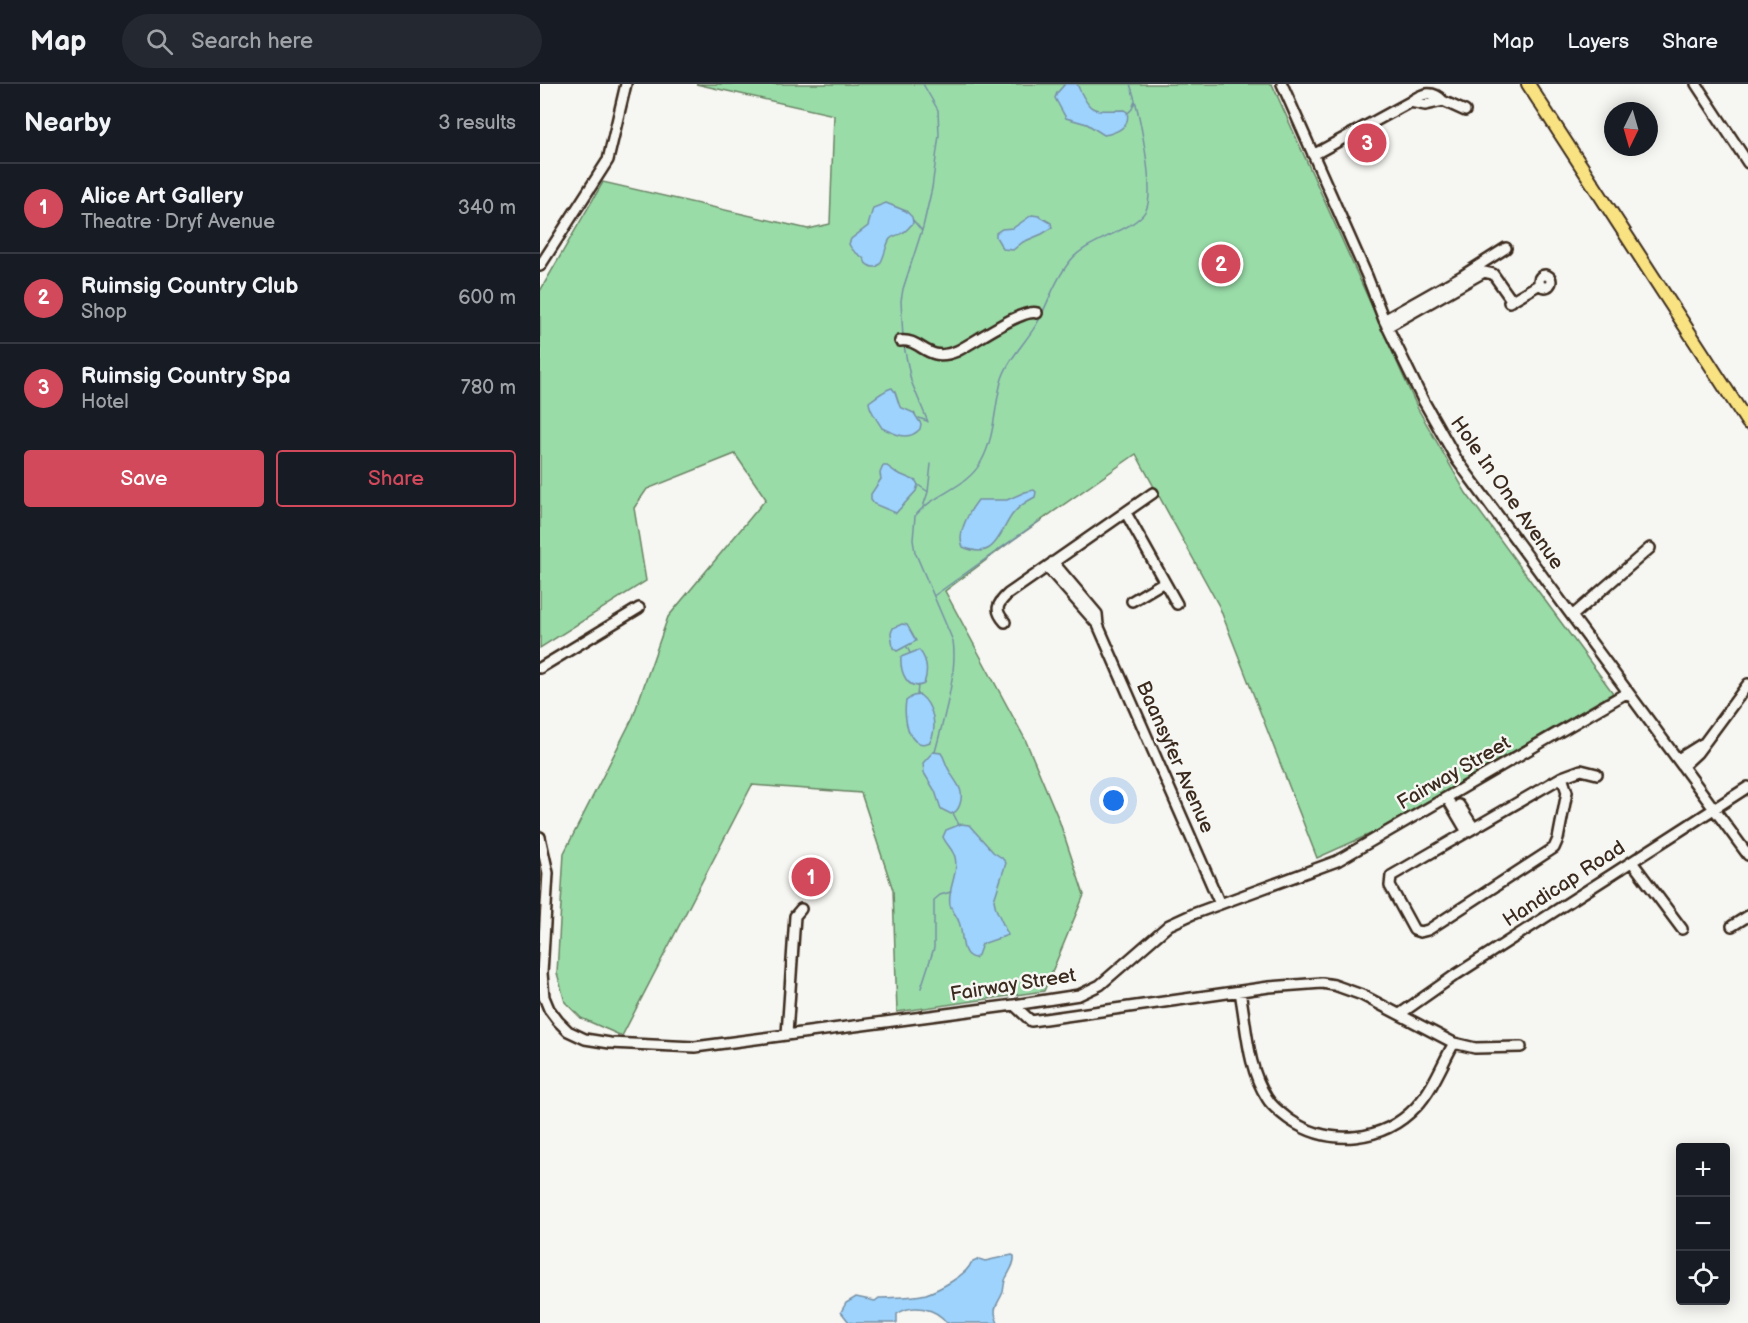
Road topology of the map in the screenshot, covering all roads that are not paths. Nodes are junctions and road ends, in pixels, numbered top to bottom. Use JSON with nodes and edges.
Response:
{"nodes":[{"id":1,"x":626,"y":84,"type":"edge"},
{"id":2,"x":1282,"y":84,"type":"edge"},
{"id":3,"x":1528,"y":84,"type":"edge"},
{"id":4,"x":1696,"y":84,"type":"edge"},
{"id":5,"x":1466,"y":111,"type":"dead end"},
{"id":6,"x":1312,"y":154,"type":"junction"},
{"id":7,"x":1748,"y":163,"type":"edge"},
{"id":8,"x":1506,"y":248,"type":"dead end"},
{"id":9,"x":540,"y":266,"type":"edge"},
{"id":10,"x":1540,"y":284,"type":"dead end"},
{"id":11,"x":1037,"y":313,"type":"dead end"},
{"id":12,"x":1386,"y":323,"type":"junction"},
{"id":13,"x":904,"y":340,"type":"dead end"},
{"id":14,"x":1748,"y":423,"type":"edge"},
{"id":15,"x":1153,"y":493,"type":"dead end"},
{"id":16,"x":1126,"y":513,"type":"junction"},
{"id":17,"x":1650,"y":548,"type":"dead end"},
{"id":18,"x":1050,"y":565,"type":"junction"},
{"id":19,"x":1164,"y":582,"type":"junction"},
{"id":20,"x":1132,"y":601,"type":"dead end"},
{"id":21,"x":1177,"y":604,"type":"dead end"},
{"id":22,"x":639,"y":608,"type":"dead end"},
{"id":23,"x":1572,"y":616,"type":"junction"},
{"id":24,"x":1005,"y":622,"type":"dead end"},
{"id":25,"x":540,"y":668,"type":"edge"},
{"id":26,"x":1748,"y":684,"type":"edge"},
{"id":27,"x":1628,"y":692,"type":"junction"},
{"id":28,"x":1681,"y":762,"type":"junction"},
{"id":29,"x":1597,"y":774,"type":"dead end"},
{"id":30,"x":1562,"y":777,"type":"junction"},
{"id":31,"x":1748,"y":787,"type":"edge"},
{"id":32,"x":1450,"y":796,"type":"junction"},
{"id":33,"x":1715,"y":808,"type":"junction"},
{"id":34,"x":1471,"y":830,"type":"junction"},
{"id":35,"x":540,"y":837,"type":"edge"},
{"id":36,"x":1748,"y":855,"type":"edge"},
{"id":37,"x":1632,"y":862,"type":"junction"},
{"id":38,"x":1220,"y":904,"type":"junction"},
{"id":39,"x":801,"y":909,"type":"dead end"},
{"id":40,"x":1748,"y":916,"type":"edge"},
{"id":41,"x":1732,"y":926,"type":"dead end"},
{"id":42,"x":1682,"y":929,"type":"dead end"},
{"id":43,"x":1240,"y":992,"type":"junction"},
{"id":44,"x":1029,"y":1003,"type":"junction"},
{"id":45,"x":1014,"y":1005,"type":"junction"},
{"id":46,"x":1400,"y":1014,"type":"junction"},
{"id":47,"x":1040,"y":1019,"type":"junction"},
{"id":48,"x":787,"y":1034,"type":"junction"},
{"id":49,"x":1454,"y":1043,"type":"junction"},
{"id":50,"x":1521,"y":1047,"type":"dead end"}],
"edges":[{"from":1,"to":9,"type":"street"},
{"from":2,"to":6,"type":"street","name":"Hole In One Avenue"},
{"from":3,"to":14,"type":"main road"},
{"from":4,"to":7,"type":"street"},
{"from":5,"to":6,"type":"street"},
{"from":6,"to":12,"type":"street","name":"Hole In One Avenue"},
{"from":8,"to":12,"type":"street"},
{"from":10,"to":12,"type":"street"},
{"from":11,"to":13,"type":"street"},
{"from":12,"to":23,"type":"street","name":"Hole In One Avenue"},
{"from":15,"to":16,"type":"street"},
{"from":16,"to":18,"type":"street"},
{"from":16,"to":19,"type":"street"},
{"from":17,"to":23,"type":"street"},
{"from":18,"to":24,"type":"street"},
{"from":18,"to":38,"type":"street","name":"Baansyfer Avenue"},
{"from":19,"to":20,"type":"street"},
{"from":19,"to":21,"type":"street"},
{"from":22,"to":25,"type":"street"},
{"from":23,"to":27,"type":"street","name":"Hole In One Avenue"},
{"from":26,"to":28,"type":"street"},
{"from":27,"to":28,"type":"street","name":"Hole In One Avenue"},
{"from":27,"to":32,"type":"street","name":"Fairway Street"},
{"from":28,"to":33,"type":"street","name":"Hole In One Avenue"},
{"from":29,"to":30,"type":"street"},
{"from":30,"to":34,"type":"street"},
{"from":30,"to":34,"type":"street"},
{"from":31,"to":33,"type":"street","name":"Handicap Road"},
{"from":32,"to":34,"type":"street"},
{"from":32,"to":38,"type":"street","name":"Fairway Street"},
{"from":33,"to":36,"type":"street","name":"Hole In One Avenue"},
{"from":33,"to":37,"type":"street","name":"Handicap Road"},
{"from":35,"to":48,"type":"street","name":"Fairway Street"},
{"from":37,"to":42,"type":"street"},
{"from":37,"to":46,"type":"street","name":"Handicap Road"},
{"from":38,"to":44,"type":"street","name":"Fairway Street"},
{"from":39,"to":48,"type":"street"},
{"from":40,"to":41,"type":"street"},
{"from":43,"to":46,"type":"street"},
{"from":43,"to":47,"type":"street"},
{"from":43,"to":49,"type":"street"},
{"from":44,"to":45,"type":"street","name":"Fairway Street"},
{"from":44,"to":47,"type":"street"},
{"from":45,"to":47,"type":"street"},
{"from":45,"to":48,"type":"street","name":"Fairway Street"},
{"from":46,"to":49,"type":"street"},
{"from":49,"to":50,"type":"street"}]}
